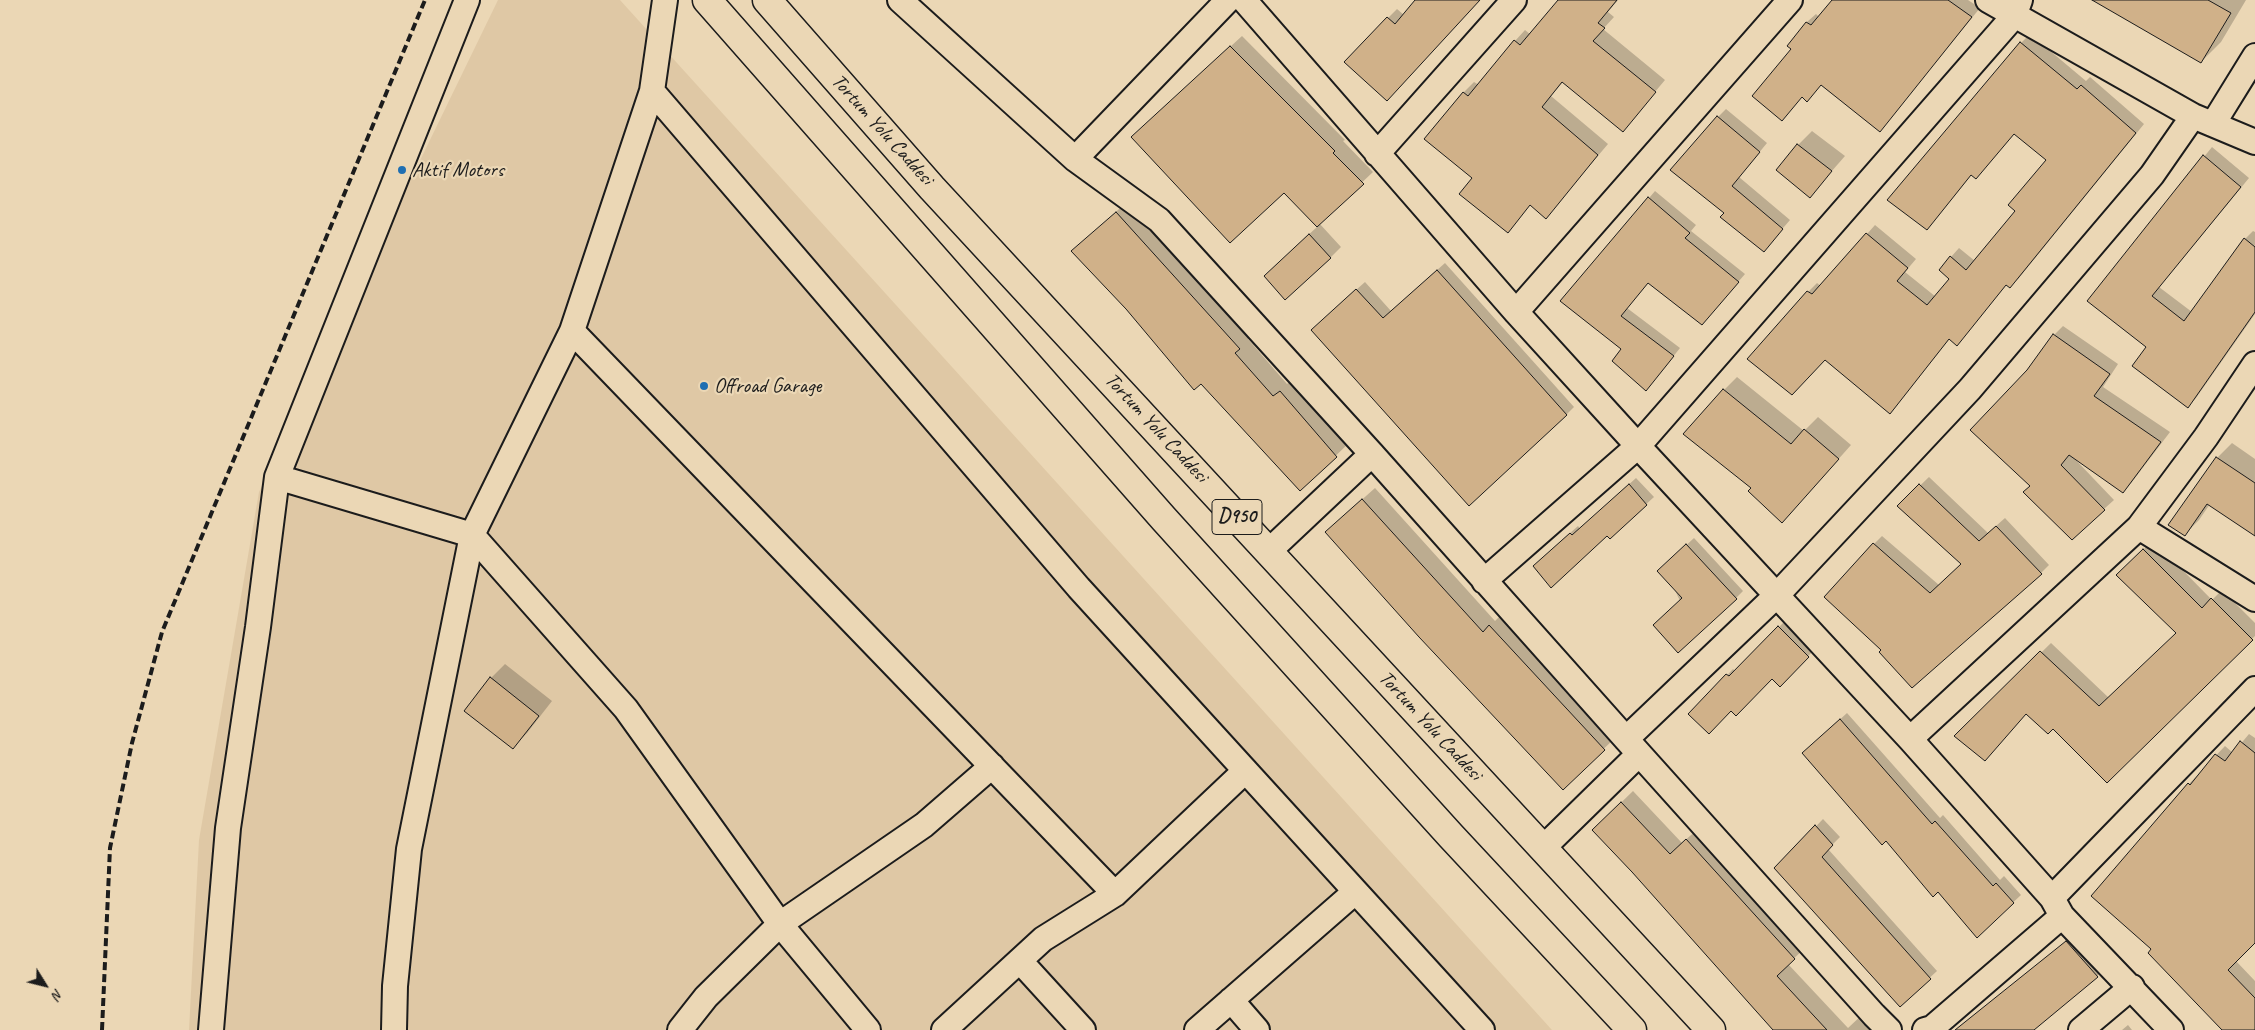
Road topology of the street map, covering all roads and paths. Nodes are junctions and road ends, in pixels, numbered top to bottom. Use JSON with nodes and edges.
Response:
{"nodes":[{"id":1,"x":467,"y":0,"type":"edge"},
{"id":2,"x":666,"y":0,"type":"edge"},
{"id":3,"x":767,"y":0,"type":"edge"},
{"id":4,"x":900,"y":0,"type":"edge"},
{"id":5,"x":1228,"y":0,"type":"edge"},
{"id":6,"x":1244,"y":0,"type":"edge"},
{"id":7,"x":1514,"y":0,"type":"edge"},
{"id":8,"x":1790,"y":0,"type":"edge"},
{"id":9,"x":1988,"y":0,"type":"edge"},
{"id":10,"x":711,"y":4,"type":"edge"},
{"id":11,"x":2017,"y":8,"type":"edge"},
{"id":12,"x":2255,"y":56,"type":"edge"},
{"id":13,"x":652,"y":91,"type":"junction"},
{"id":14,"x":2203,"y":120,"type":"junction"},
{"id":15,"x":2255,"y":142,"type":"edge"},
{"id":16,"x":1377,"y":154,"type":"junction"},
{"id":17,"x":1075,"y":159,"type":"junction"},
{"id":18,"x":1516,"y":312,"type":"junction"},
{"id":19,"x":572,"y":331,"type":"junction"},
{"id":20,"x":2255,"y":364,"type":"edge"},
{"id":21,"x":1638,"y":446,"type":"junction"},
{"id":22,"x":1372,"y":454,"type":"junction"},
{"id":23,"x":277,"y":477,"type":"junction"},
{"id":24,"x":2139,"y":527,"type":"junction"},
{"id":25,"x":472,"y":535,"type":"junction"},
{"id":26,"x":1269,"y":551,"type":"junction"},
{"id":27,"x":1484,"y":581,"type":"junction"},
{"id":28,"x":1777,"y":595,"type":"junction"},
{"id":29,"x":2255,"y":599,"type":"edge"},
{"id":30,"x":2255,"y":689,"type":"edge"},
{"id":31,"x":1910,"y":739,"type":"junction"},
{"id":32,"x":1632,"y":746,"type":"junction"},
{"id":33,"x":992,"y":766,"type":"junction"},
{"id":34,"x":1245,"y":771,"type":"junction"},
{"id":35,"x":1542,"y":848,"type":"junction"},
{"id":36,"x":1355,"y":892,"type":"junction"},
{"id":37,"x":1115,"y":894,"type":"junction"},
{"id":38,"x":2057,"y":907,"type":"junction"},
{"id":39,"x":780,"y":924,"type":"junction"},
{"id":40,"x":1020,"y":960,"type":"junction"},
{"id":41,"x":2132,"y":987,"type":"junction"},
{"id":42,"x":1231,"y":1000,"type":"junction"},
{"id":43,"x":211,"y":1030,"type":"edge"},
{"id":44,"x":394,"y":1030,"type":"edge"},
{"id":45,"x":680,"y":1030,"type":"edge"},
{"id":46,"x":868,"y":1030,"type":"edge"},
{"id":47,"x":944,"y":1030,"type":"edge"},
{"id":48,"x":1083,"y":1030,"type":"edge"},
{"id":49,"x":1197,"y":1030,"type":"edge"},
{"id":50,"x":1257,"y":1030,"type":"edge"},
{"id":51,"x":1482,"y":1030,"type":"edge"},
{"id":52,"x":1632,"y":1030,"type":"edge"},
{"id":53,"x":1711,"y":1030,"type":"edge"},
{"id":54,"x":1890,"y":1030,"type":"edge"},
{"id":55,"x":1925,"y":1030,"type":"edge"},
{"id":56,"x":2081,"y":1030,"type":"edge"},
{"id":57,"x":2171,"y":1030,"type":"edge"}],
"edges":[{"from":1,"to":23,"type":"street"},
{"from":2,"to":13,"type":"street"},
{"from":3,"to":26,"type":"highway","name":"Tortum Yolu Caddesi","number":"D950"},
{"from":4,"to":17,"type":"street"},
{"from":5,"to":17,"type":"street"},
{"from":6,"to":16,"type":"street"},
{"from":7,"to":16,"type":"street"},
{"from":8,"to":18,"type":"street"},
{"from":9,"to":11,"type":"street"},
{"from":10,"to":52,"type":"highway","name":"Tortum Yolu Caddesi","number":"D950"},
{"from":11,"to":14,"type":"street"},
{"from":11,"to":21,"type":"street"},
{"from":12,"to":14,"type":"street"},
{"from":13,"to":19,"type":"street"},
{"from":13,"to":34,"type":"street"},
{"from":14,"to":15,"type":"street"},
{"from":14,"to":28,"type":"street"},
{"from":16,"to":18,"type":"street"},
{"from":17,"to":22,"type":"street"},
{"from":18,"to":21,"type":"street"},
{"from":19,"to":25,"type":"street"},
{"from":19,"to":33,"type":"street"},
{"from":20,"to":24,"type":"street"},
{"from":21,"to":27,"type":"street"},
{"from":21,"to":28,"type":"street"},
{"from":22,"to":26,"type":"street"},
{"from":22,"to":27,"type":"street"},
{"from":23,"to":25,"type":"street"},
{"from":23,"to":43,"type":"street"},
{"from":24,"to":29,"type":"street"},
{"from":24,"to":31,"type":"street"},
{"from":25,"to":39,"type":"street"},
{"from":25,"to":44,"type":"street"},
{"from":26,"to":35,"type":"highway","name":"Tortum Yolu Caddesi","number":"D950"},
{"from":27,"to":32,"type":"street"},
{"from":28,"to":31,"type":"street"},
{"from":28,"to":32,"type":"street"},
{"from":30,"to":38,"type":"street"},
{"from":31,"to":38,"type":"street"},
{"from":32,"to":35,"type":"street"},
{"from":32,"to":54,"type":"street"},
{"from":33,"to":37,"type":"street"},
{"from":33,"to":39,"type":"street"},
{"from":34,"to":36,"type":"street"},
{"from":34,"to":37,"type":"street"},
{"from":35,"to":53,"type":"highway","name":"Tortum Yolu Caddesi","number":"D950"},
{"from":36,"to":42,"type":"street"},
{"from":36,"to":51,"type":"street"},
{"from":37,"to":40,"type":"street"},
{"from":38,"to":41,"type":"street"},
{"from":38,"to":55,"type":"street"},
{"from":39,"to":45,"type":"street"},
{"from":39,"to":46,"type":"street"},
{"from":40,"to":47,"type":"street"},
{"from":40,"to":48,"type":"street"},
{"from":41,"to":56,"type":"street"},
{"from":41,"to":57,"type":"street"},
{"from":42,"to":49,"type":"street"},
{"from":42,"to":50,"type":"street"}]}
